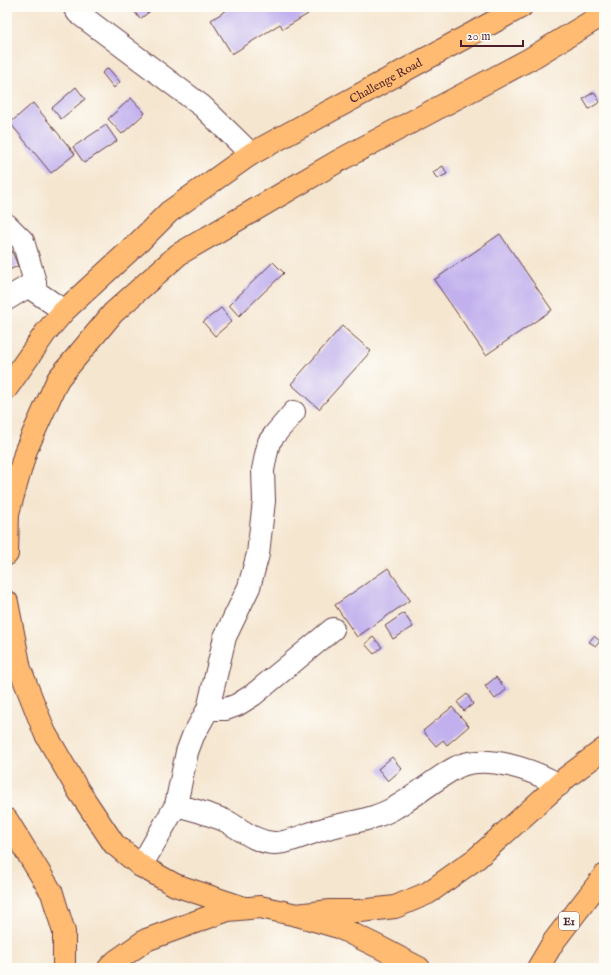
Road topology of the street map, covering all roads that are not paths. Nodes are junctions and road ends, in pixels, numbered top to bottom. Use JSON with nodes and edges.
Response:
{"nodes":[{"id":1,"x":74,"y":7,"type":"edge"},
{"id":2,"x":521,"y":7,"type":"edge"},
{"id":3,"x":604,"y":14,"type":"edge"},
{"id":4,"x":251,"y":154,"type":"junction"},
{"id":5,"x":7,"y":225,"type":"edge"},
{"id":6,"x":35,"y":282,"type":"junction"},
{"id":7,"x":7,"y":299,"type":"edge"},
{"id":8,"x":64,"y":311,"type":"junction"},
{"id":9,"x":7,"y":388,"type":"edge"},
{"id":10,"x":294,"y":412,"type":"dead end"},
{"id":11,"x":7,"y":554,"type":"edge"},
{"id":12,"x":7,"y":602,"type":"edge"},
{"id":13,"x":333,"y":629,"type":"dead end"},
{"id":14,"x":208,"y":709,"type":"junction"},
{"id":15,"x":604,"y":749,"type":"edge"},
{"id":16,"x":559,"y":784,"type":"junction"},
{"id":17,"x":176,"y":804,"type":"junction"},
{"id":18,"x":7,"y":820,"type":"edge"},
{"id":19,"x":141,"y":866,"type":"junction"},
{"id":20,"x":604,"y":876,"type":"edge"},
{"id":21,"x":244,"y":908,"type":"junction"},
{"id":22,"x":297,"y":915,"type":"junction"},
{"id":23,"x":64,"y":968,"type":"edge"},
{"id":24,"x":109,"y":968,"type":"edge"},
{"id":25,"x":419,"y":968,"type":"edge"},
{"id":26,"x":538,"y":968,"type":"edge"}],
"edges":[{"from":1,"to":4,"type":"street"},
{"from":2,"to":4,"type":"main road","name":"Challenge Road"},
{"from":3,"to":11,"type":"main road"},
{"from":4,"to":8,"type":"main road","name":"Challenge Road"},
{"from":5,"to":6,"type":"street"},
{"from":6,"to":7,"type":"street"},
{"from":6,"to":8,"type":"street"},
{"from":8,"to":9,"type":"main road","name":"Challenge Road"},
{"from":10,"to":14,"type":"street"},
{"from":12,"to":19,"type":"main road"},
{"from":13,"to":14,"type":"street"},
{"from":14,"to":17,"type":"street"},
{"from":15,"to":16,"type":"main road"},
{"from":16,"to":17,"type":"street"},
{"from":16,"to":22,"type":"main road"},
{"from":17,"to":19,"type":"street"},
{"from":18,"to":23,"type":"main road"},
{"from":19,"to":21,"type":"main road"},
{"from":20,"to":26,"type":"main road","number":"E1"},
{"from":21,"to":22,"type":"main road"},
{"from":21,"to":24,"type":"main road"},
{"from":22,"to":25,"type":"main road"}]}
